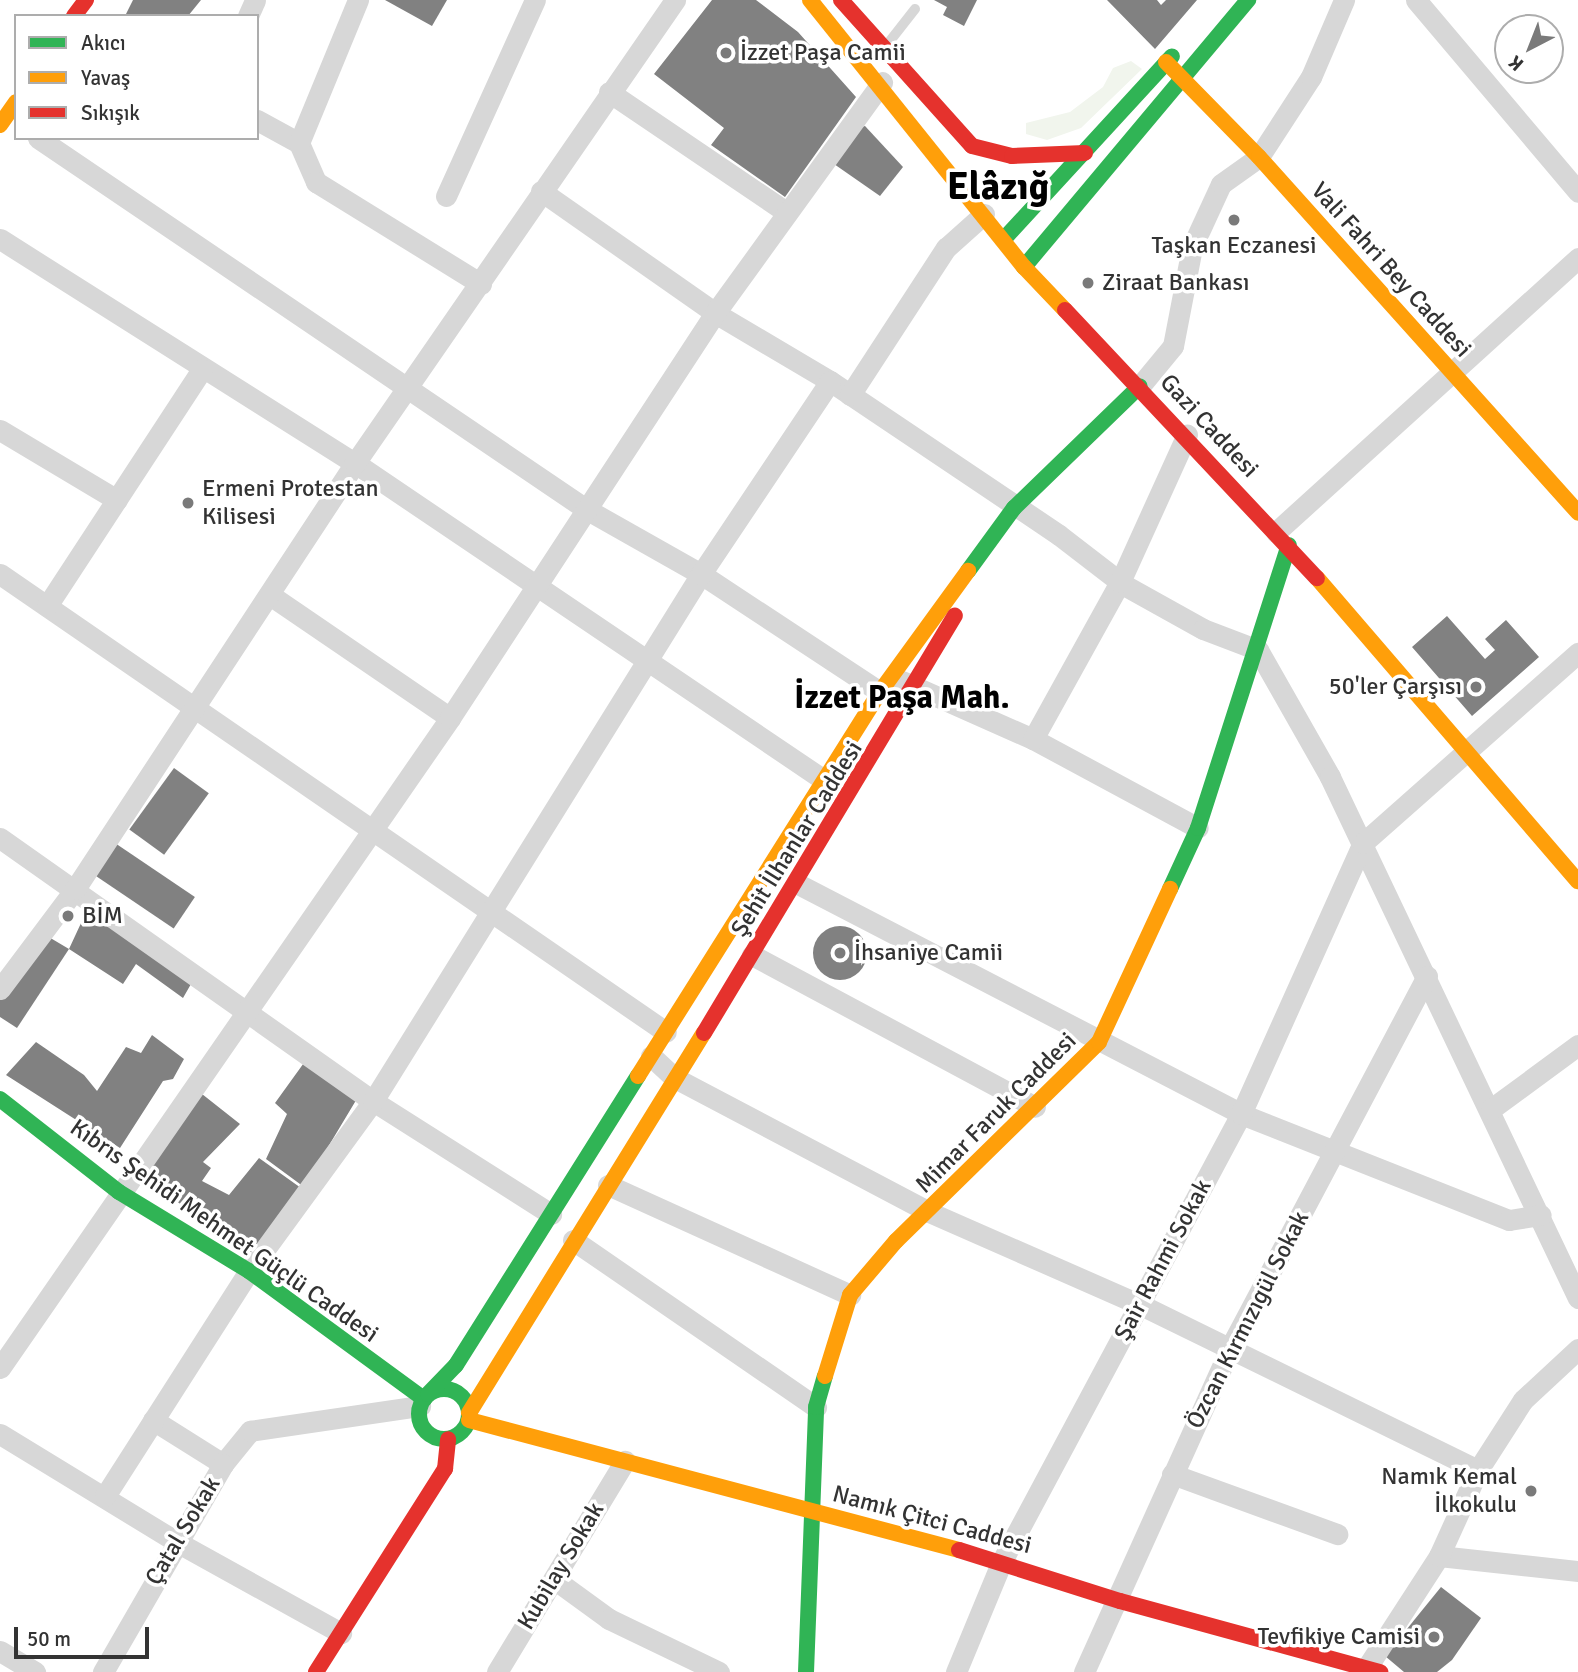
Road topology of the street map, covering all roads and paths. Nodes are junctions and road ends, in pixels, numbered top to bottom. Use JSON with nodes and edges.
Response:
{"nodes":[{"id":1,"x":358,"y":0,"type":"edge"},
{"id":2,"x":535,"y":0,"type":"edge"},
{"id":3,"x":675,"y":0,"type":"edge"},
{"id":4,"x":810,"y":0,"type":"edge"},
{"id":5,"x":841,"y":0,"type":"edge"},
{"id":6,"x":1248,"y":0,"type":"edge"},
{"id":7,"x":1344,"y":0,"type":"edge"},
{"id":8,"x":1416,"y":0,"type":"edge"},
{"id":9,"x":915,"y":9,"type":"dead end"},
{"id":10,"x":1185,"y":42,"type":"dead end"},
{"id":11,"x":884,"y":49,"type":"junction"},
{"id":12,"x":1166,"y":62,"type":"junction"},
{"id":13,"x":1181,"y":75,"type":"junction"},
{"id":14,"x":882,"y":82,"type":"junction"},
{"id":15,"x":609,"y":92,"type":"junction"},
{"id":16,"x":259,"y":121,"type":"edge"},
{"id":17,"x":41,"y":140,"type":"edge"},
{"id":18,"x":299,"y":143,"type":"junction"},
{"id":19,"x":1085,"y":153,"type":"junction"},
{"id":20,"x":1259,"y":157,"type":"junction"},
{"id":21,"x":541,"y":191,"type":"junction"},
{"id":22,"x":1578,"y":192,"type":"edge"},
{"id":23,"x":446,"y":196,"type":"dead end"},
{"id":24,"x":786,"y":212,"type":"junction"},
{"id":25,"x":984,"y":214,"type":"junction"},
{"id":26,"x":0,"y":239,"type":"edge"},
{"id":27,"x":1004,"y":240,"type":"junction"},
{"id":28,"x":1578,"y":258,"type":"edge"},
{"id":29,"x":1024,"y":267,"type":"junction"},
{"id":30,"x":481,"y":284,"type":"junction"},
{"id":31,"x":715,"y":313,"type":"junction"},
{"id":32,"x":202,"y":369,"type":"junction"},
{"id":33,"x":1453,"y":373,"type":"junction"},
{"id":34,"x":830,"y":381,"type":"junction"},
{"id":35,"x":409,"y":386,"type":"junction"},
{"id":36,"x":1140,"y":386,"type":"junction"},
{"id":37,"x":850,"y":394,"type":"junction"},
{"id":38,"x":0,"y":430,"type":"edge"},
{"id":39,"x":1187,"y":434,"type":"junction"},
{"id":40,"x":355,"y":463,"type":"junction"},
{"id":41,"x":117,"y":500,"type":"junction"},
{"id":42,"x":1014,"y":508,"type":"junction"},
{"id":43,"x":586,"y":509,"type":"junction"},
{"id":44,"x":1578,"y":513,"type":"edge"},
{"id":45,"x":1283,"y":538,"type":"junction"},
{"id":46,"x":0,"y":574,"type":"edge"},
{"id":47,"x":701,"y":575,"type":"junction"},
{"id":48,"x":1119,"y":582,"type":"junction"},
{"id":49,"x":534,"y":588,"type":"junction"},
{"id":50,"x":270,"y":594,"type":"junction"},
{"id":51,"x":47,"y":606,"type":"junction"},
{"id":52,"x":1258,"y":650,"type":"junction"},
{"id":53,"x":1578,"y":653,"type":"edge"},
{"id":54,"x":649,"y":660,"type":"junction"},
{"id":55,"x":886,"y":684,"type":"junction"},
{"id":56,"x":915,"y":688,"type":"junction"},
{"id":57,"x":195,"y":710,"type":"junction"},
{"id":58,"x":450,"y":718,"type":"junction"},
{"id":59,"x":1033,"y":739,"type":"junction"},
{"id":60,"x":1466,"y":752,"type":"junction"},
{"id":61,"x":824,"y":780,"type":"junction"},
{"id":62,"x":1198,"y":828,"type":"junction"},
{"id":63,"x":370,"y":833,"type":"junction"},
{"id":64,"x":0,"y":838,"type":"edge"},
{"id":65,"x":1363,"y":843,"type":"junction"},
{"id":66,"x":1578,"y":881,"type":"edge"},
{"id":67,"x":798,"y":884,"type":"junction"},
{"id":68,"x":75,"y":889,"type":"junction"},
{"id":69,"x":489,"y":915,"type":"junction"},
{"id":70,"x":752,"y":955,"type":"junction"},
{"id":71,"x":1427,"y":976,"type":"junction"},
{"id":72,"x":0,"y":989,"type":"edge"},
{"id":73,"x":245,"y":1013,"type":"junction"},
{"id":74,"x":666,"y":1032,"type":"junction"},
{"id":75,"x":1100,"y":1042,"type":"junction"},
{"id":76,"x":1578,"y":1045,"type":"edge"},
{"id":77,"x":651,"y":1056,"type":"junction"},
{"id":78,"x":675,"y":1078,"type":"junction"},
{"id":79,"x":0,"y":1099,"type":"edge"},
{"id":80,"x":373,"y":1101,"type":"junction"},
{"id":81,"x":1035,"y":1107,"type":"junction"},
{"id":82,"x":1491,"y":1109,"type":"junction"},
{"id":83,"x":1241,"y":1114,"type":"junction"},
{"id":84,"x":1336,"y":1149,"type":"junction"},
{"id":85,"x":608,"y":1185,"type":"junction"},
{"id":86,"x":119,"y":1192,"type":"junction"},
{"id":87,"x":929,"y":1212,"type":"junction"},
{"id":88,"x":551,"y":1214,"type":"junction"},
{"id":89,"x":1541,"y":1215,"type":"junction"},
{"id":90,"x":573,"y":1240,"type":"junction"},
{"id":91,"x":249,"y":1271,"type":"junction"},
{"id":92,"x":850,"y":1295,"type":"junction"},
{"id":93,"x":1578,"y":1298,"type":"edge"},
{"id":94,"x":1139,"y":1304,"type":"junction"},
{"id":95,"x":1230,"y":1348,"type":"junction"},
{"id":96,"x":1578,"y":1349,"type":"edge"},
{"id":97,"x":0,"y":1368,"type":"edge"},
{"id":98,"x":424,"y":1400,"type":"junction"},
{"id":99,"x":816,"y":1407,"type":"junction"},
{"id":100,"x":469,"y":1417,"type":"junction"},
{"id":101,"x":153,"y":1420,"type":"junction"},
{"id":102,"x":0,"y":1434,"type":"edge"},
{"id":103,"x":448,"y":1439,"type":"junction"},
{"id":104,"x":625,"y":1461,"type":"junction"},
{"id":105,"x":223,"y":1464,"type":"junction"},
{"id":106,"x":1478,"y":1470,"type":"junction"},
{"id":107,"x":1172,"y":1474,"type":"junction"},
{"id":108,"x":105,"y":1496,"type":"junction"},
{"id":109,"x":815,"y":1511,"type":"junction"},
{"id":110,"x":1337,"y":1534,"type":"dead end"},
{"id":111,"x":175,"y":1541,"type":"junction"},
{"id":112,"x":1438,"y":1556,"type":"junction"},
{"id":113,"x":1002,"y":1561,"type":"junction"},
{"id":114,"x":1578,"y":1571,"type":"edge"},
{"id":115,"x":554,"y":1579,"type":"junction"},
{"id":116,"x":1120,"y":1601,"type":"junction"},
{"id":117,"x":341,"y":1633,"type":"junction"},
{"id":118,"x":0,"y":1651,"type":"edge"},
{"id":119,"x":686,"y":1664,"type":"edge"},
{"id":120,"x":1370,"y":1670,"type":"edge"},
{"id":121,"x":35,"y":1672,"type":"edge"},
{"id":122,"x":103,"y":1672,"type":"edge"},
{"id":123,"x":316,"y":1672,"type":"edge"},
{"id":124,"x":497,"y":1672,"type":"edge"},
{"id":125,"x":719,"y":1672,"type":"edge"},
{"id":126,"x":806,"y":1672,"type":"edge"},
{"id":127,"x":956,"y":1672,"type":"edge"},
{"id":128,"x":1084,"y":1672,"type":"edge"}],
"edges":[{"from":1,"to":18,"type":"street"},
{"from":2,"to":23,"type":"street"},
{"from":3,"to":15,"type":"street"},
{"from":4,"to":14,"type":"street","name":"Gazi Caddesi"},
{"from":5,"to":11,"type":"street"},
{"from":6,"to":13,"type":"street"},
{"from":7,"to":20,"type":"street"},
{"from":8,"to":22,"type":"street"},
{"from":9,"to":11,"type":"lane"},
{"from":10,"to":12,"type":"street"},
{"from":11,"to":19,"type":"street"},
{"from":12,"to":13,"type":"street","name":"Vali Fahri Bey Caddesi"},
{"from":12,"to":19,"type":"street"},
{"from":13,"to":20,"type":"street","name":"Vali Fahri Bey Caddesi"},
{"from":13,"to":29,"type":"street"},
{"from":14,"to":24,"type":"street"},
{"from":14,"to":25,"type":"street","name":"Gazi Caddesi"},
{"from":15,"to":21,"type":"street"},
{"from":15,"to":24,"type":"street"},
{"from":16,"to":18,"type":"street"},
{"from":17,"to":35,"type":"street"},
{"from":18,"to":30,"type":"street"},
{"from":19,"to":27,"type":"street"},
{"from":20,"to":33,"type":"street","name":"Vali Fahri Bey Caddesi"},
{"from":20,"to":36,"type":"street"},
{"from":21,"to":30,"type":"street"},
{"from":21,"to":31,"type":"street"},
{"from":24,"to":31,"type":"street"},
{"from":25,"to":27,"type":"street","name":"Gazi Caddesi"},
{"from":25,"to":37,"type":"street"},
{"from":26,"to":32,"type":"street"},
{"from":27,"to":29,"type":"street","name":"Gazi Caddesi"},
{"from":28,"to":33,"type":"street"},
{"from":29,"to":36,"type":"street","name":"Gazi Caddesi"},
{"from":30,"to":35,"type":"street"},
{"from":31,"to":34,"type":"street"},
{"from":31,"to":43,"type":"street"},
{"from":32,"to":40,"type":"street"},
{"from":32,"to":41,"type":"street"},
{"from":33,"to":44,"type":"street","name":"Vali Fahri Bey Caddesi"},
{"from":33,"to":45,"type":"street"},
{"from":34,"to":37,"type":"street"},
{"from":34,"to":47,"type":"street"},
{"from":35,"to":40,"type":"street"},
{"from":35,"to":43,"type":"street"},
{"from":36,"to":39,"type":"street","name":"Gazi Caddesi"},
{"from":36,"to":42,"type":"street"},
{"from":37,"to":42,"type":"street"},
{"from":38,"to":41,"type":"street"},
{"from":39,"to":45,"type":"street","name":"Gazi Caddesi"},
{"from":39,"to":48,"type":"street"},
{"from":40,"to":49,"type":"street"},
{"from":40,"to":50,"type":"street"},
{"from":41,"to":51,"type":"street"},
{"from":42,"to":48,"type":"street"},
{"from":42,"to":55,"type":"street","name":"Şehit İlhanlar Caddesi"},
{"from":42,"to":56,"type":"street","name":"Şehit İlhanlar Caddesi"},
{"from":43,"to":47,"type":"street"},
{"from":43,"to":49,"type":"street"},
{"from":45,"to":52,"type":"street","name":"Mimar Faruk Caddesi"},
{"from":45,"to":60,"type":"street","name":"Gazi Caddesi"},
{"from":46,"to":51,"type":"street"},
{"from":47,"to":54,"type":"street"},
{"from":47,"to":55,"type":"street"},
{"from":48,"to":52,"type":"street"},
{"from":48,"to":59,"type":"street"},
{"from":49,"to":54,"type":"street"},
{"from":49,"to":58,"type":"street"},
{"from":50,"to":57,"type":"street"},
{"from":50,"to":58,"type":"street"},
{"from":51,"to":57,"type":"street"},
{"from":52,"to":62,"type":"street","name":"Mimar Faruk Caddesi"},
{"from":52,"to":65,"type":"street"},
{"from":53,"to":60,"type":"street"},
{"from":54,"to":61,"type":"street"},
{"from":54,"to":69,"type":"street"},
{"from":55,"to":56,"type":"street"},
{"from":55,"to":61,"type":"street","name":"Şehit İlhanlar Caddesi"},
{"from":56,"to":59,"type":"street"},
{"from":56,"to":67,"type":"street","name":"Şehit İlhanlar Caddesi"},
{"from":57,"to":63,"type":"street"},
{"from":57,"to":68,"type":"street"},
{"from":58,"to":63,"type":"street"},
{"from":59,"to":62,"type":"street"},
{"from":60,"to":65,"type":"street"},
{"from":60,"to":66,"type":"street","name":"Gazi Caddesi"},
{"from":61,"to":74,"type":"street","name":"Şehit İlhanlar Caddesi"},
{"from":62,"to":75,"type":"street","name":"Mimar Faruk Caddesi"},
{"from":63,"to":69,"type":"street"},
{"from":63,"to":73,"type":"street"},
{"from":64,"to":68,"type":"street"},
{"from":65,"to":71,"type":"street"},
{"from":65,"to":83,"type":"street","name":"Şair Rahmi Sokak"},
{"from":67,"to":70,"type":"street","name":"Şehit İlhanlar Caddesi"},
{"from":67,"to":75,"type":"street"},
{"from":68,"to":72,"type":"street"},
{"from":68,"to":73,"type":"street"},
{"from":69,"to":74,"type":"street"},
{"from":69,"to":80,"type":"street"},
{"from":70,"to":78,"type":"street","name":"Şehit İlhanlar Caddesi"},
{"from":70,"to":81,"type":"street"},
{"from":71,"to":82,"type":"street"},
{"from":71,"to":84,"type":"street","name":"Özcan Kırmızıgül Sokak"},
{"from":73,"to":80,"type":"street"},
{"from":73,"to":86,"type":"street"},
{"from":74,"to":77,"type":"street","name":"Şehit İlhanlar Caddesi"},
{"from":75,"to":81,"type":"street","name":"Mimar Faruk Caddesi"},
{"from":75,"to":83,"type":"street"},
{"from":76,"to":82,"type":"street"},
{"from":77,"to":78,"type":"street"},
{"from":77,"to":88,"type":"street","name":"Şehit İlhanlar Caddesi"},
{"from":78,"to":85,"type":"street","name":"Şehit İlhanlar Caddesi"},
{"from":78,"to":87,"type":"street"},
{"from":79,"to":86,"type":"street","name":"Kıbrıs Şehidi Mehmet Güçlü Caddesi"},
{"from":80,"to":88,"type":"street"},
{"from":80,"to":91,"type":"street"},
{"from":81,"to":87,"type":"street","name":"Mimar Faruk Caddesi"},
{"from":82,"to":89,"type":"street"},
{"from":83,"to":84,"type":"street"},
{"from":83,"to":94,"type":"street","name":"Şair Rahmi Sokak"},
{"from":84,"to":89,"type":"street"},
{"from":84,"to":95,"type":"street","name":"Özcan Kırmızıgül Sokak"},
{"from":85,"to":90,"type":"street","name":"Şehit İlhanlar Caddesi"},
{"from":85,"to":92,"type":"street"},
{"from":86,"to":91,"type":"street","name":"Kıbrıs Şehidi Mehmet Güçlü Caddesi"},
{"from":86,"to":97,"type":"street"},
{"from":87,"to":92,"type":"street","name":"Mimar Faruk Caddesi"},
{"from":87,"to":94,"type":"street"},
{"from":88,"to":98,"type":"street","name":"Şehit İlhanlar Caddesi"},
{"from":89,"to":93,"type":"street"},
{"from":90,"to":99,"type":"street"},
{"from":90,"to":100,"type":"street","name":"Şehit İlhanlar Caddesi"},
{"from":91,"to":98,"type":"street","name":"Kıbrıs Şehidi Mehmet Güçlü Caddesi"},
{"from":91,"to":101,"type":"street"},
{"from":92,"to":99,"type":"street","name":"Mimar Faruk Caddesi"},
{"from":94,"to":95,"type":"street"},
{"from":94,"to":113,"type":"street","name":"Şair Rahmi Sokak"},
{"from":95,"to":106,"type":"street"},
{"from":95,"to":107,"type":"street","name":"Özcan Kırmızıgül Sokak"},
{"from":96,"to":106,"type":"street"},
{"from":98,"to":100,"type":"street"},
{"from":98,"to":103,"type":"street"},
{"from":98,"to":105,"type":"street","name":"Çatal Sokak"},
{"from":99,"to":109,"type":"street","name":"Mimar Faruk Caddesi"},
{"from":100,"to":103,"type":"street"},
{"from":100,"to":104,"type":"street","name":"Namık Çitci Caddesi"},
{"from":101,"to":105,"type":"street"},
{"from":101,"to":108,"type":"street"},
{"from":102,"to":108,"type":"street"},
{"from":103,"to":117,"type":"street"},
{"from":104,"to":109,"type":"street","name":"Namık Çitci Caddesi"},
{"from":104,"to":115,"type":"street","name":"Kubilay Sokak"},
{"from":105,"to":111,"type":"street","name":"Çatal Sokak"},
{"from":106,"to":112,"type":"street"},
{"from":107,"to":110,"type":"street"},
{"from":107,"to":116,"type":"street","name":"Özcan Kırmızıgül Sokak"},
{"from":108,"to":111,"type":"street"},
{"from":109,"to":113,"type":"street","name":"Namık Çitci Caddesi"},
{"from":109,"to":126,"type":"street","name":"Mimar Faruk Caddesi"},
{"from":111,"to":117,"type":"street"},
{"from":111,"to":122,"type":"street","name":"Çatal Sokak"},
{"from":112,"to":114,"type":"street"},
{"from":112,"to":120,"type":"street"},
{"from":113,"to":116,"type":"street","name":"Namık Çitci Caddesi"},
{"from":113,"to":127,"type":"street","name":"Şair Rahmi Sokak"},
{"from":115,"to":119,"type":"street"},
{"from":115,"to":124,"type":"street","name":"Kubilay Sokak"},
{"from":116,"to":120,"type":"street","name":"Namık Çitci Caddesi"},
{"from":116,"to":128,"type":"street","name":"Özcan Kırmızıgül Sokak"},
{"from":117,"to":123,"type":"street"},
{"from":118,"to":121,"type":"street"},
{"from":119,"to":125,"type":"street"}]}
